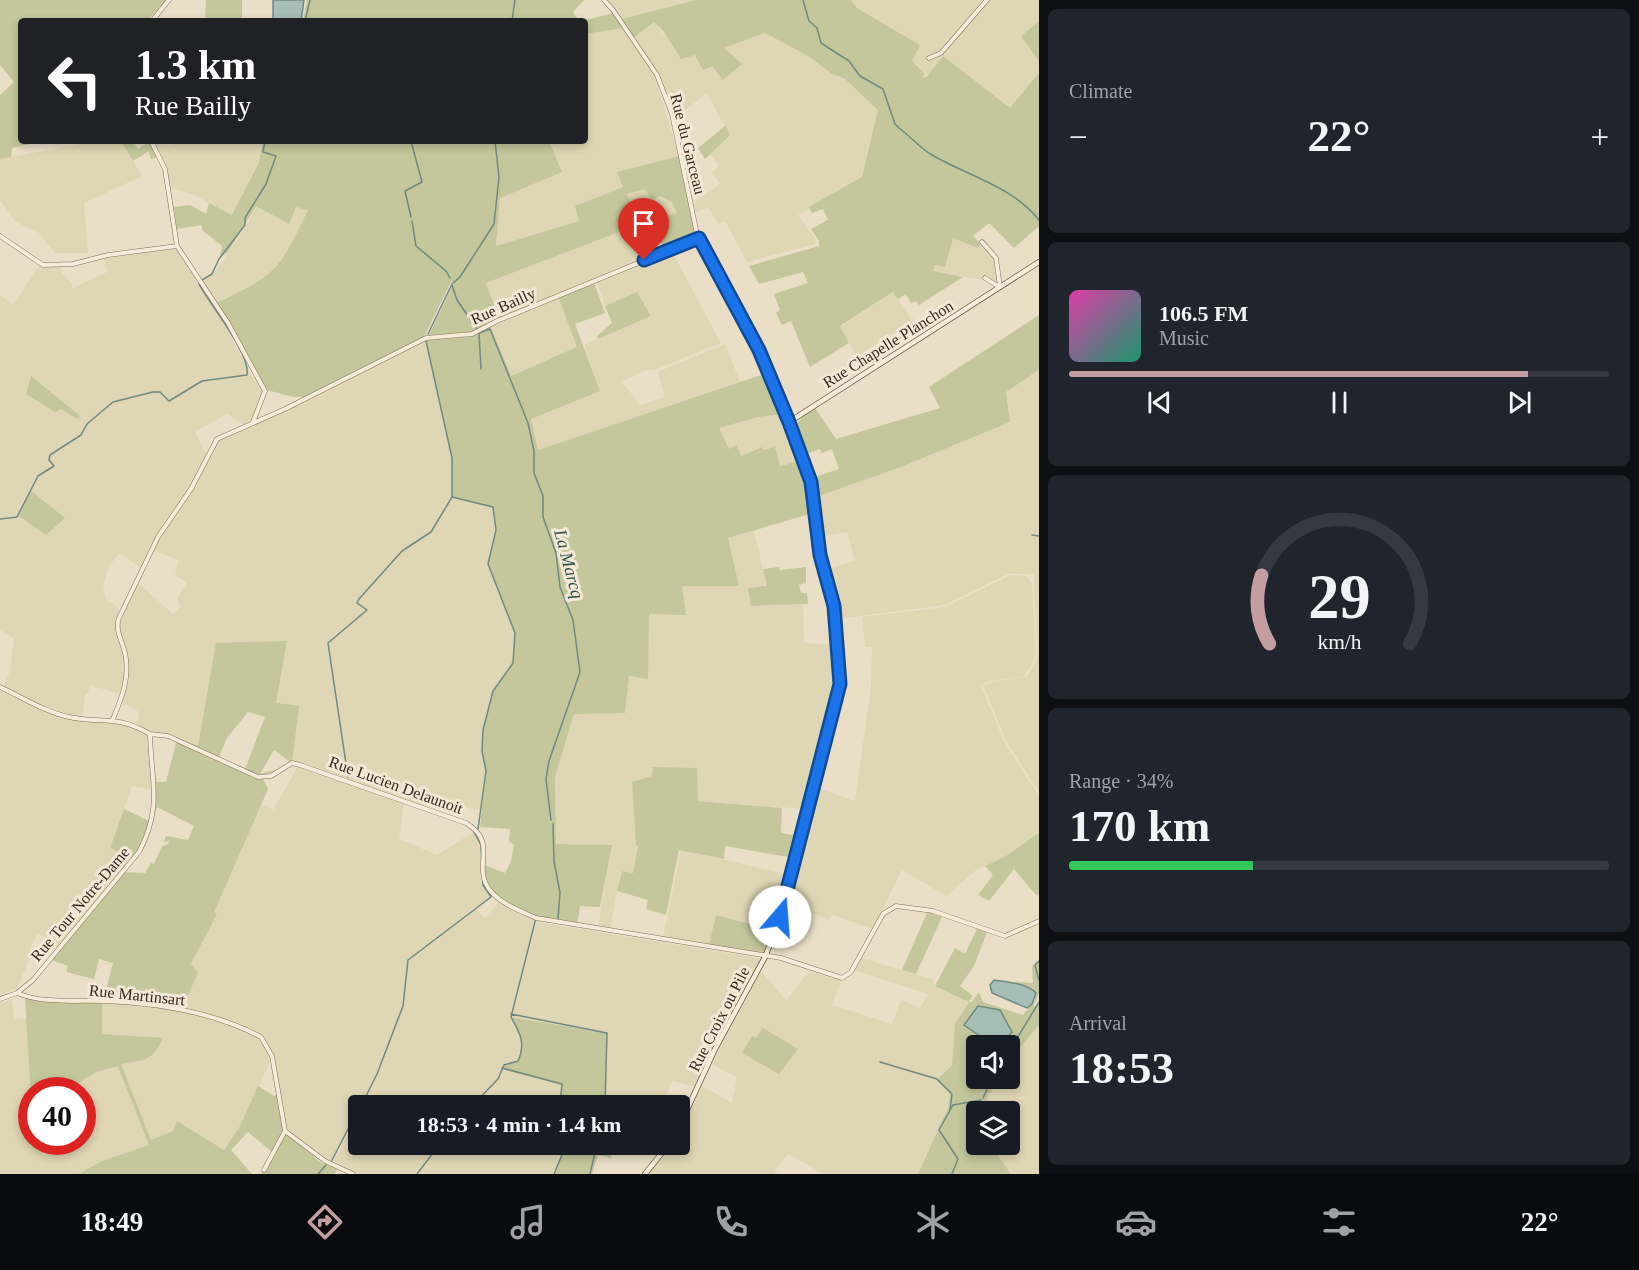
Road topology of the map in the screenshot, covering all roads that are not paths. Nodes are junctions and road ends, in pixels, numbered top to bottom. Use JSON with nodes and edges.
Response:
{"nodes":[{"id":1,"x":169,"y":0,"type":"edge"},
{"id":2,"x":604,"y":0,"type":"edge"},
{"id":3,"x":987,"y":0,"type":"edge"},
{"id":4,"x":154,"y":18,"type":"edge"},
{"id":5,"x":929,"y":58,"type":"dead end"},
{"id":6,"x":152,"y":144,"type":"edge"},
{"id":7,"x":0,"y":236,"type":"edge"},
{"id":8,"x":699,"y":238,"type":"junction"},
{"id":9,"x":982,"y":242,"type":"dead end"},
{"id":10,"x":177,"y":246,"type":"junction"},
{"id":11,"x":1039,"y":262,"type":"edge"},
{"id":12,"x":985,"y":278,"type":"dead end"},
{"id":13,"x":1000,"y":287,"type":"junction"},
{"id":14,"x":253,"y":422,"type":"junction"},
{"id":15,"x":789,"y":422,"type":"junction"},
{"id":16,"x":0,"y":687,"type":"edge"},
{"id":17,"x":113,"y":719,"type":"junction"},
{"id":18,"x":150,"y":734,"type":"junction"},
{"id":19,"x":1039,"y":921,"type":"edge"},
{"id":20,"x":765,"y":957,"type":"junction"},
{"id":21,"x":17,"y":993,"type":"junction"},
{"id":22,"x":0,"y":999,"type":"edge"},
{"id":23,"x":690,"y":1103,"type":"edge"},
{"id":24,"x":285,"y":1131,"type":"junction"},
{"id":25,"x":660,"y":1155,"type":"edge"},
{"id":26,"x":264,"y":1170,"type":"dead end"},
{"id":27,"x":353,"y":1174,"type":"edge"},
{"id":28,"x":645,"y":1174,"type":"edge"}],
"edges":[{"from":1,"to":4,"type":"street"},
{"from":2,"to":8,"type":"street","name":"Rue du Garceau"},
{"from":3,"to":5,"type":"street"},
{"from":6,"to":10,"type":"street"},
{"from":7,"to":10,"type":"street"},
{"from":8,"to":14,"type":"street","name":"Rue Bailly"},
{"from":8,"to":15,"type":"street","name":"Rue du Garceau"},
{"from":9,"to":13,"type":"street"},
{"from":10,"to":14,"type":"street"},
{"from":11,"to":13,"type":"street","name":"Rue Chapelle Planchon"},
{"from":12,"to":13,"type":"street"},
{"from":13,"to":15,"type":"street","name":"Rue Chapelle Planchon"},
{"from":14,"to":17,"type":"street","name":"Rue Bailly"},
{"from":15,"to":20,"type":"street","name":"Rue Croix ou Pile"},
{"from":16,"to":17,"type":"street"},
{"from":17,"to":18,"type":"street"},
{"from":18,"to":20,"type":"street","name":"Rue Lucien Delaunoit"},
{"from":18,"to":21,"type":"street","name":"Rue Tour Notre-Dame"},
{"from":19,"to":20,"type":"street"},
{"from":20,"to":23,"type":"street","name":"Rue Croix ou Pile"},
{"from":21,"to":22,"type":"street","name":"Rue Tour Notre-Dame"},
{"from":21,"to":24,"type":"street","name":"Rue Martinsart"},
{"from":24,"to":26,"type":"street"},
{"from":24,"to":27,"type":"street"},
{"from":25,"to":28,"type":"street"}]}
